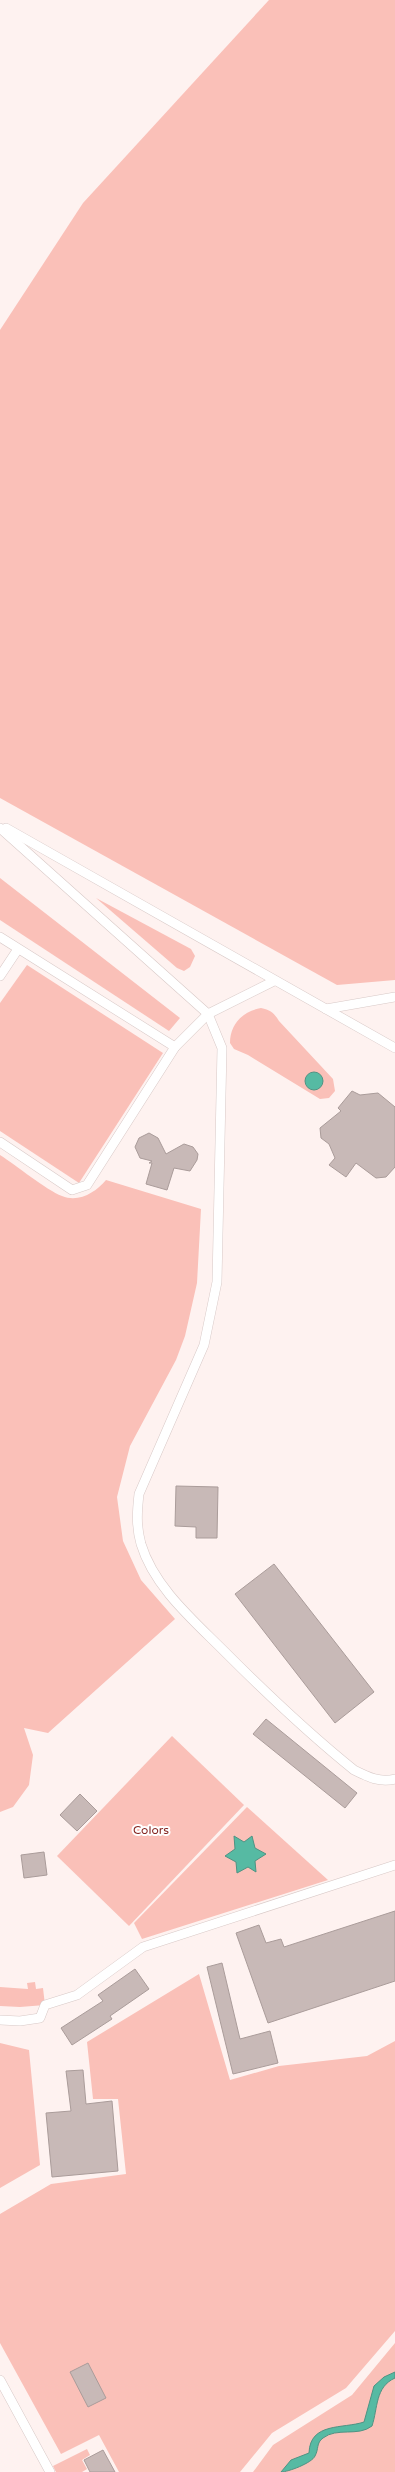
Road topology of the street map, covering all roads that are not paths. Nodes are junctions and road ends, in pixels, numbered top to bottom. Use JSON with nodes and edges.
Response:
{"nodes":[{"id":1,"x":0,"y":827,"type":"edge"},
{"id":2,"x":0,"y":937,"type":"edge"},
{"id":3,"x":18,"y":949,"type":"junction"},
{"id":4,"x":0,"y":976,"type":"edge"},
{"id":5,"x":274,"y":981,"type":"junction"},
{"id":6,"x":395,"y":997,"type":"edge"},
{"id":7,"x":326,"y":1009,"type":"junction"},
{"id":8,"x":208,"y":1014,"type":"junction"},
{"id":9,"x":175,"y":1047,"type":"junction"},
{"id":10,"x":395,"y":1048,"type":"edge"},
{"id":11,"x":0,"y":1142,"type":"edge"},
{"id":12,"x":395,"y":1779,"type":"edge"},
{"id":13,"x":395,"y":1865,"type":"edge"},
{"id":14,"x":0,"y":2020,"type":"edge"},
{"id":15,"x":0,"y":2380,"type":"edge"},
{"id":16,"x":50,"y":2472,"type":"edge"}],
"edges":[{"from":1,"to":5,"type":"lane"},
{"from":1,"to":8,"type":"lane"},
{"from":2,"to":3,"type":"lane"},
{"from":3,"to":4,"type":"lane"},
{"from":3,"to":9,"type":"lane"},
{"from":5,"to":7,"type":"lane"},
{"from":5,"to":8,"type":"lane"},
{"from":6,"to":7,"type":"lane"},
{"from":7,"to":10,"type":"lane"},
{"from":8,"to":9,"type":"lane"},
{"from":8,"to":12,"type":"lane"},
{"from":9,"to":11,"type":"lane"},
{"from":13,"to":14,"type":"lane"},
{"from":15,"to":16,"type":"lane"}]}
